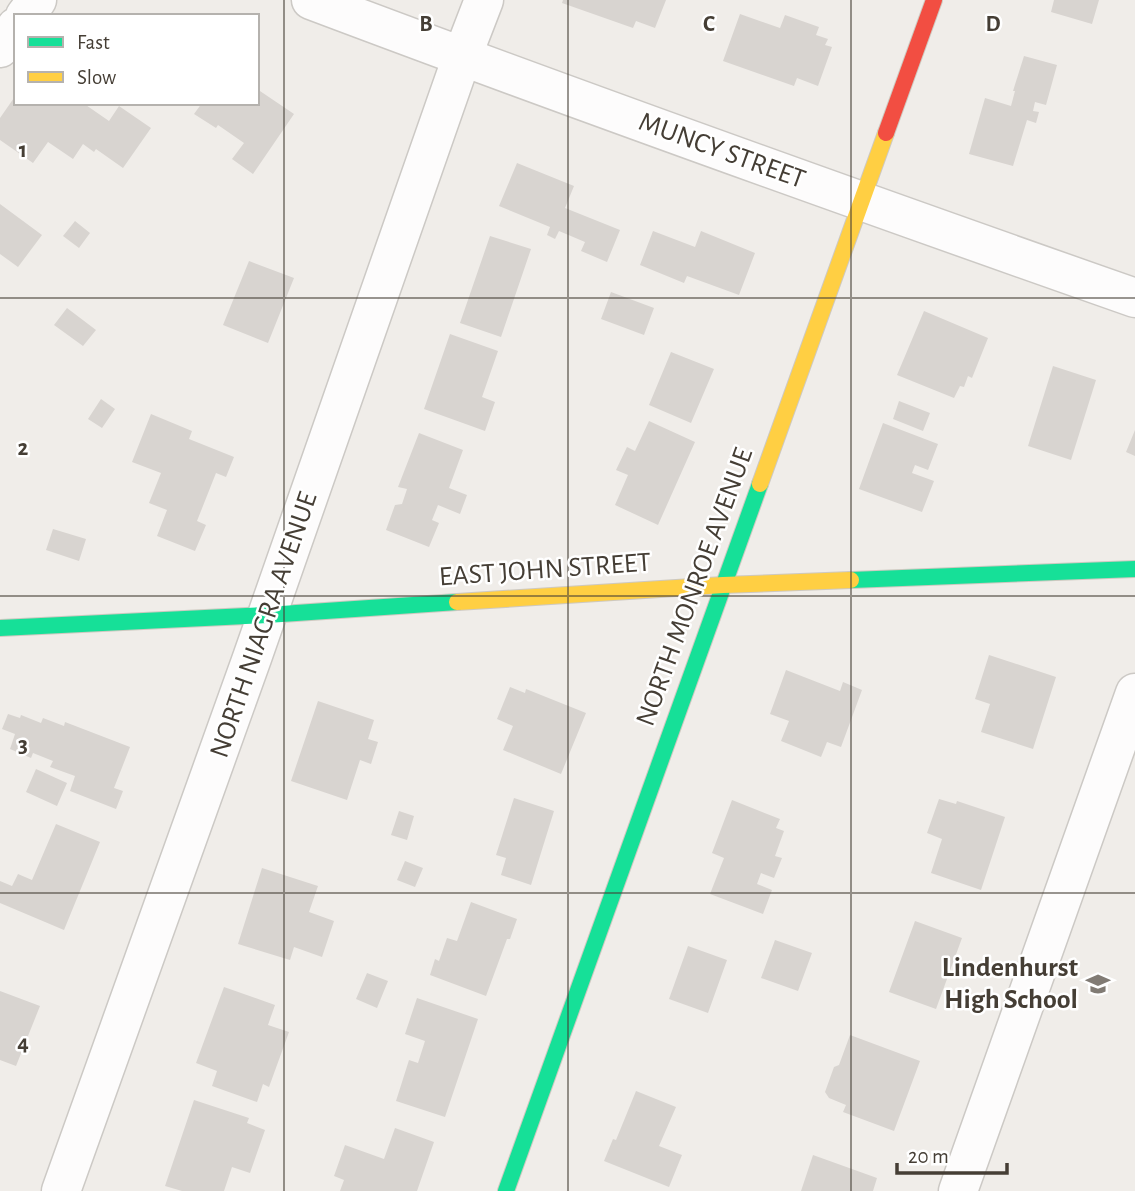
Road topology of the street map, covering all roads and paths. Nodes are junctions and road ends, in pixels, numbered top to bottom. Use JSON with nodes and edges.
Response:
{"nodes":[{"id":1,"x":311,"y":0,"type":"edge"},
{"id":2,"x":484,"y":0,"type":"edge"},
{"id":3,"x":934,"y":0,"type":"edge"},
{"id":4,"x":14,"y":30,"type":"edge"},
{"id":5,"x":0,"y":48,"type":"edge"},
{"id":6,"x":462,"y":57,"type":"junction"},
{"id":7,"x":861,"y":202,"type":"junction"},
{"id":8,"x":1135,"y":298,"type":"edge"},
{"id":9,"x":1135,"y":569,"type":"edge"},
{"id":10,"x":723,"y":585,"type":"junction"},
{"id":11,"x":267,"y":615,"type":"junction"},
{"id":12,"x":0,"y":628,"type":"edge"},
{"id":13,"x":1135,"y":693,"type":"edge"},
{"id":14,"x":61,"y":1191,"type":"edge"},
{"id":15,"x":506,"y":1191,"type":"edge"},
{"id":16,"x":958,"y":1191,"type":"edge"}],
"edges":[{"from":1,"to":6,"type":"street","name":"MUNCY STREET"},
{"from":2,"to":6,"type":"street","name":"NORTH NIAGRA AVENUE"},
{"from":3,"to":7,"type":"street","name":"NORTH MONROE AVENUE"},
{"from":4,"to":5,"type":"street"},
{"from":6,"to":7,"type":"street","name":"MUNCY STREET"},
{"from":6,"to":11,"type":"street","name":"NORTH NIAGRA AVENUE"},
{"from":7,"to":8,"type":"street","name":"MUNCY STREET"},
{"from":7,"to":10,"type":"street","name":"NORTH MONROE AVENUE"},
{"from":9,"to":10,"type":"street","name":"EAST JOHN STREET"},
{"from":10,"to":11,"type":"street","name":"EAST JOHN STREET"},
{"from":10,"to":15,"type":"street","name":"NORTH MONROE AVENUE"},
{"from":11,"to":12,"type":"street","name":"EAST JOHN STREET"},
{"from":11,"to":14,"type":"street","name":"NORTH NIAGRA AVENUE"},
{"from":13,"to":16,"type":"street"}]}
